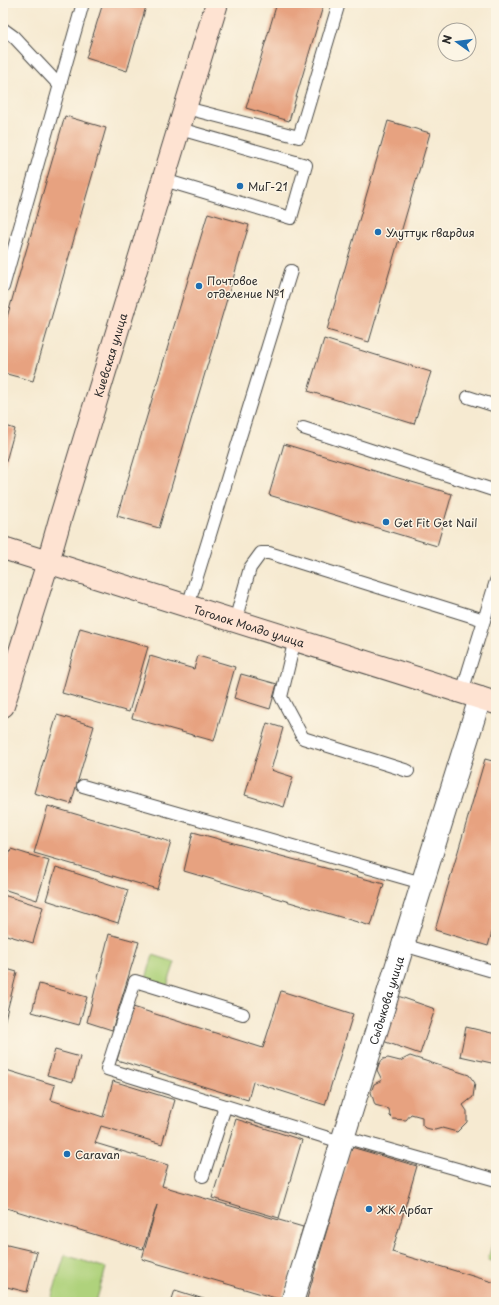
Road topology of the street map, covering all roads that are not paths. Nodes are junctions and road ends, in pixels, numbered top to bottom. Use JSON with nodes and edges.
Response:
{"nodes":[{"id":1,"x":84,"y":3,"type":"edge"},
{"id":2,"x":217,"y":3,"type":"edge"},
{"id":3,"x":339,"y":3,"type":"edge"},
{"id":4,"x":3,"y":29,"type":"edge"},
{"id":5,"x":60,"y":86,"type":"junction"},
{"id":6,"x":186,"y":108,"type":"junction"},
{"id":7,"x":180,"y":129,"type":"junction"},
{"id":8,"x":164,"y":180,"type":"junction"},
{"id":9,"x":291,"y":271,"type":"dead end"},
{"id":10,"x":3,"y":287,"type":"edge"},
{"id":11,"x":468,"y":397,"type":"dead end"},
{"id":12,"x":496,"y":406,"type":"edge"},
{"id":13,"x":303,"y":428,"type":"dead end"},
{"id":14,"x":496,"y":491,"type":"edge"},
{"id":15,"x":3,"y":548,"type":"edge"},
{"id":16,"x":48,"y":562,"type":"junction"},
{"id":17,"x":496,"y":581,"type":"edge"},
{"id":18,"x":188,"y":606,"type":"junction"},
{"id":19,"x":484,"y":620,"type":"junction"},
{"id":20,"x":235,"y":621,"type":"junction"},
{"id":21,"x":294,"y":639,"type":"junction"},
{"id":22,"x":479,"y":697,"type":"edge"},
{"id":23,"x":3,"y":706,"type":"edge"},
{"id":24,"x":408,"y":771,"type":"dead end"},
{"id":25,"x":83,"y":786,"type":"dead end"},
{"id":26,"x":422,"y":883,"type":"junction"},
{"id":27,"x":403,"y":945,"type":"junction"},
{"id":28,"x":496,"y":972,"type":"edge"},
{"id":29,"x":243,"y":1014,"type":"dead end"},
{"id":30,"x":225,"y":1106,"type":"junction"},
{"id":31,"x":343,"y":1140,"type":"junction"},
{"id":32,"x":203,"y":1176,"type":"dead end"},
{"id":33,"x":496,"y":1180,"type":"edge"},
{"id":34,"x":292,"y":1302,"type":"edge"}],
"edges":[{"from":1,"to":5,"type":"lane"},
{"from":2,"to":6,"type":"main road","name":"Киевская улица"},
{"from":3,"to":6,"type":"lane"},
{"from":4,"to":5,"type":"lane"},
{"from":5,"to":10,"type":"lane"},
{"from":6,"to":7,"type":"main road","name":"Киевская улица"},
{"from":7,"to":8,"type":"main road","name":"Киевская улица"},
{"from":7,"to":8,"type":"lane"},
{"from":8,"to":16,"type":"main road","name":"Киевская улица"},
{"from":9,"to":18,"type":"lane"},
{"from":11,"to":12,"type":"lane"},
{"from":13,"to":14,"type":"lane"},
{"from":15,"to":16,"type":"main road","name":"Тоголок Молдо улица"},
{"from":16,"to":18,"type":"main road","name":"Тоголок Молдо улица"},
{"from":16,"to":23,"type":"main road","name":"Киевская улица"},
{"from":17,"to":19,"type":"lane"},
{"from":18,"to":20,"type":"main road","name":"Тоголок Молдо улица"},
{"from":19,"to":20,"type":"lane"},
{"from":19,"to":22,"type":"lane"},
{"from":20,"to":21,"type":"main road","name":"Тоголок Молдо улица"},
{"from":21,"to":22,"type":"main road","name":"Тоголок Молдо улица"},
{"from":21,"to":24,"type":"lane"},
{"from":22,"to":26,"type":"street","name":"Сыдыкова улица"},
{"from":25,"to":26,"type":"lane"},
{"from":26,"to":27,"type":"street","name":"Сыдыкова улица"},
{"from":27,"to":28,"type":"lane"},
{"from":27,"to":31,"type":"street","name":"Сыдыкова улица"},
{"from":29,"to":30,"type":"lane"},
{"from":30,"to":31,"type":"lane"},
{"from":30,"to":32,"type":"lane"},
{"from":31,"to":33,"type":"lane"},
{"from":31,"to":34,"type":"street","name":"Сыдыкова улица"}]}
